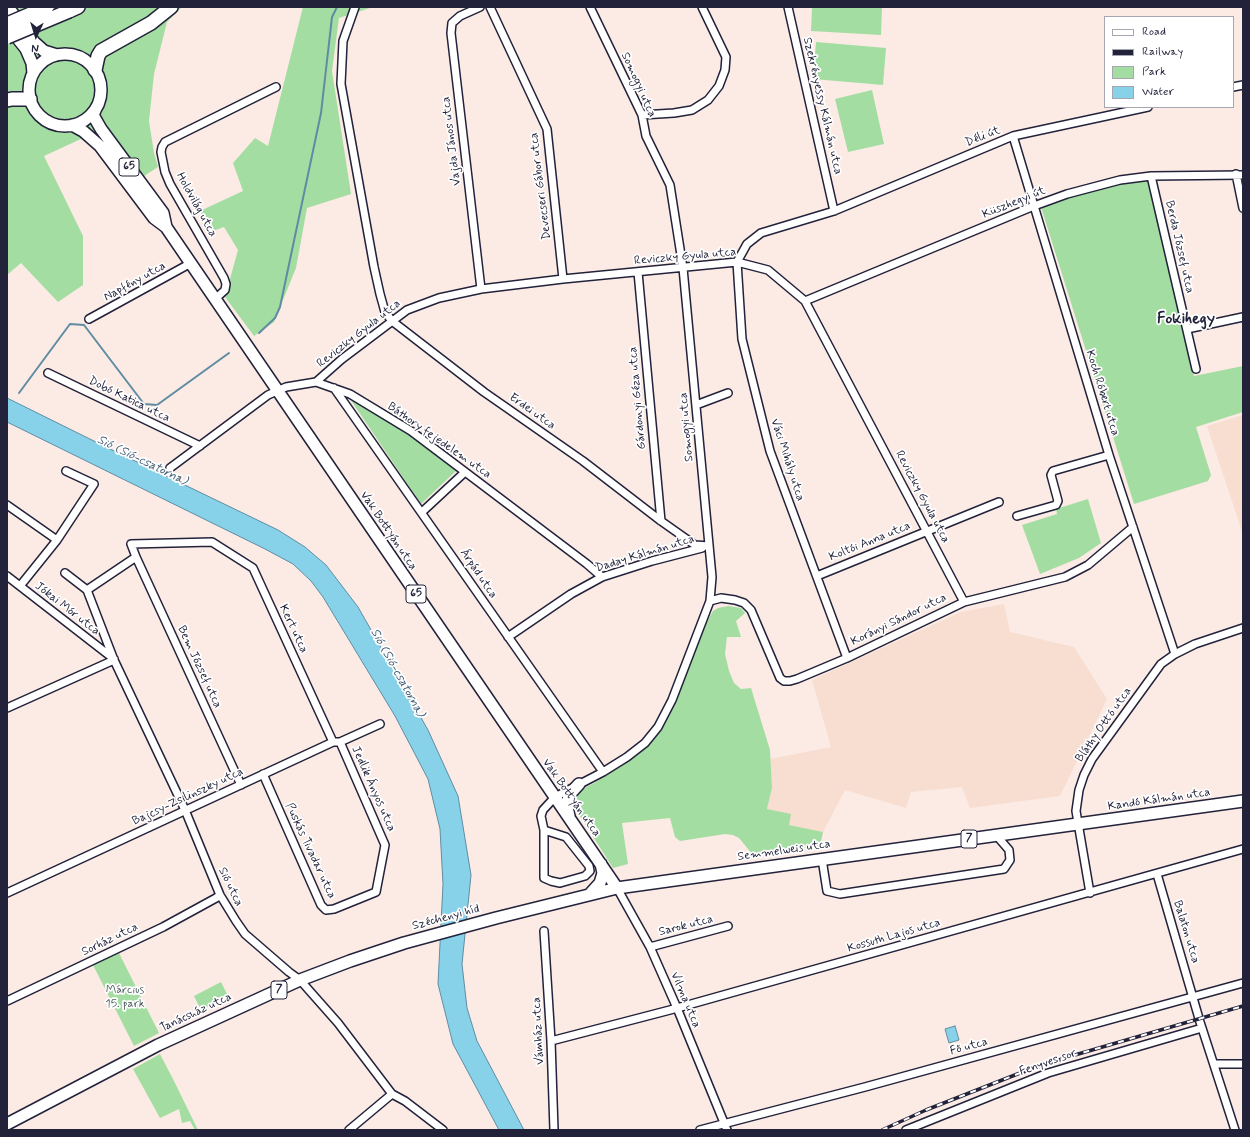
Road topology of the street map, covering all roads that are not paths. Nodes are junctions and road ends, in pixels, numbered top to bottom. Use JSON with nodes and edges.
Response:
{"nodes":[{"id":1,"x":8,"y":7,"type":"edge"},
{"id":2,"x":46,"y":7,"type":"edge"},
{"id":3,"x":170,"y":7,"type":"edge"},
{"id":4,"x":355,"y":7,"type":"edge"},
{"id":5,"x":480,"y":7,"type":"edge"},
{"id":6,"x":490,"y":7,"type":"edge"},
{"id":7,"x":590,"y":7,"type":"edge"},
{"id":8,"x":702,"y":7,"type":"edge"},
{"id":9,"x":788,"y":7,"type":"edge"},
{"id":10,"x":73,"y":9,"type":"edge"},
{"id":11,"x":7,"y":24,"type":"edge"},
{"id":12,"x":7,"y":37,"type":"edge"},
{"id":13,"x":57,"y":55,"type":"junction"},
{"id":14,"x":95,"y":70,"type":"junction"},
{"id":15,"x":33,"y":73,"type":"junction"},
{"id":16,"x":276,"y":87,"type":"dead end"},
{"id":17,"x":30,"y":99,"type":"junction"},
{"id":18,"x":7,"y":100,"type":"edge"},
{"id":19,"x":96,"y":108,"type":"junction"},
{"id":20,"x":1143,"y":108,"type":"edge"},
{"id":21,"x":642,"y":115,"type":"junction"},
{"id":22,"x":72,"y":125,"type":"junction"},
{"id":23,"x":1013,"y":136,"type":"junction"},
{"id":24,"x":1240,"y":175,"type":"edge"},
{"id":25,"x":1151,"y":176,"type":"junction"},
{"id":26,"x":1034,"y":206,"type":"junction"},
{"id":27,"x":1243,"y":208,"type":"edge"},
{"id":28,"x":834,"y":211,"type":"junction"},
{"id":29,"x":166,"y":227,"type":"junction"},
{"id":30,"x":737,"y":262,"type":"junction"},
{"id":31,"x":191,"y":263,"type":"junction"},
{"id":32,"x":683,"y":268,"type":"junction"},
{"id":33,"x":638,"y":272,"type":"junction"},
{"id":34,"x":563,"y":279,"type":"junction"},
{"id":35,"x":481,"y":289,"type":"junction"},
{"id":36,"x":215,"y":299,"type":"junction"},
{"id":37,"x":805,"y":301,"type":"junction"},
{"id":38,"x":1243,"y":317,"type":"edge"},
{"id":39,"x":89,"y":319,"type":"dead end"},
{"id":40,"x":392,"y":321,"type":"junction"},
{"id":41,"x":1187,"y":329,"type":"junction"},
{"id":42,"x":1196,"y":369,"type":"dead end"},
{"id":43,"x":48,"y":373,"type":"dead end"},
{"id":44,"x":316,"y":382,"type":"junction"},
{"id":45,"x":334,"y":388,"type":"junction"},
{"id":46,"x":278,"y":391,"type":"junction"},
{"id":47,"x":728,"y":393,"type":"dead end"},
{"id":48,"x":696,"y":405,"type":"junction"},
{"id":49,"x":200,"y":446,"type":"junction"},
{"id":50,"x":1109,"y":455,"type":"junction"},
{"id":51,"x":170,"y":468,"type":"dead end"},
{"id":52,"x":66,"y":471,"type":"dead end"},
{"id":53,"x":465,"y":472,"type":"junction"},
{"id":54,"x":998,"y":502,"type":"dead end"},
{"id":55,"x":7,"y":505,"type":"edge"},
{"id":56,"x":422,"y":512,"type":"junction"},
{"id":57,"x":1017,"y":516,"type":"dead end"},
{"id":58,"x":661,"y":521,"type":"junction"},
{"id":59,"x":1133,"y":527,"type":"junction"},
{"id":60,"x":927,"y":531,"type":"junction"},
{"id":61,"x":57,"y":540,"type":"junction"},
{"id":62,"x":709,"y":546,"type":"junction"},
{"id":63,"x":136,"y":557,"type":"junction"},
{"id":64,"x":65,"y":573,"type":"dead end"},
{"id":65,"x":817,"y":576,"type":"junction"},
{"id":66,"x":602,"y":577,"type":"junction"},
{"id":67,"x":8,"y":578,"type":"edge"},
{"id":68,"x":20,"y":586,"type":"junction"},
{"id":69,"x":87,"y":590,"type":"junction"},
{"id":70,"x":710,"y":601,"type":"junction"},
{"id":71,"x":964,"y":602,"type":"junction"},
{"id":72,"x":1243,"y":628,"type":"edge"},
{"id":73,"x":508,"y":637,"type":"junction"},
{"id":74,"x":98,"y":647,"type":"junction"},
{"id":75,"x":110,"y":649,"type":"junction"},
{"id":76,"x":1175,"y":654,"type":"junction"},
{"id":77,"x":847,"y":658,"type":"junction"},
{"id":78,"x":114,"y":660,"type":"junction"},
{"id":79,"x":7,"y":708,"type":"edge"},
{"id":80,"x":380,"y":724,"type":"dead end"},
{"id":81,"x":336,"y":742,"type":"junction"},
{"id":82,"x":603,"y":772,"type":"junction"},
{"id":83,"x":263,"y":774,"type":"junction"},
{"id":84,"x":579,"y":784,"type":"junction"},
{"id":85,"x":241,"y":785,"type":"junction"},
{"id":86,"x":555,"y":797,"type":"junction"},
{"id":87,"x":1243,"y":801,"type":"edge"},
{"id":88,"x":185,"y":810,"type":"junction"},
{"id":89,"x":570,"y":818,"type":"junction"},
{"id":90,"x":1078,"y":824,"type":"junction"},
{"id":91,"x":544,"y":830,"type":"junction"},
{"id":92,"x":996,"y":835,"type":"junction"},
{"id":93,"x":1243,"y":849,"type":"edge"},
{"id":94,"x":822,"y":859,"type":"junction"},
{"id":95,"x":601,"y":863,"type":"junction"},
{"id":96,"x":1157,"y":874,"type":"junction"},
{"id":97,"x":617,"y":888,"type":"junction"},
{"id":98,"x":376,"y":892,"type":"joint"},
{"id":99,"x":7,"y":893,"type":"edge"},
{"id":100,"x":1090,"y":893,"type":"junction"},
{"id":101,"x":589,"y":894,"type":"junction"},
{"id":102,"x":220,"y":895,"type":"junction"},
{"id":103,"x":496,"y":918,"type":"joint"},
{"id":104,"x":728,"y":926,"type":"dead end"},
{"id":105,"x":544,"y":931,"type":"dead end"},
{"id":106,"x":404,"y":943,"type":"joint"},
{"id":107,"x":650,"y":947,"type":"junction"},
{"id":108,"x":300,"y":980,"type":"junction"},
{"id":109,"x":1243,"y":983,"type":"edge"},
{"id":110,"x":1193,"y":997,"type":"junction"},
{"id":111,"x":7,"y":1001,"type":"edge"},
{"id":112,"x":677,"y":1008,"type":"junction"},
{"id":113,"x":1202,"y":1028,"type":"junction"},
{"id":114,"x":551,"y":1042,"type":"junction"},
{"id":115,"x":1214,"y":1064,"type":"junction"},
{"id":116,"x":1243,"y":1064,"type":"edge"},
{"id":117,"x":392,"y":1094,"type":"junction"},
{"id":118,"x":7,"y":1125,"type":"edge"},
{"id":119,"x":726,"y":1127,"type":"edge"},
{"id":120,"x":11,"y":1130,"type":"edge"},
{"id":121,"x":349,"y":1130,"type":"edge"},
{"id":122,"x":443,"y":1130,"type":"edge"},
{"id":123,"x":554,"y":1130,"type":"edge"},
{"id":124,"x":700,"y":1130,"type":"edge"},
{"id":125,"x":906,"y":1130,"type":"edge"},
{"id":126,"x":1235,"y":1130,"type":"edge"}],
"edges":[{"from":1,"to":13,"type":"main road"},
{"from":2,"to":11,"type":"highway","bridge":true},
{"from":3,"to":14,"type":"highway"},
{"from":4,"to":40,"type":"street","name":"Erdei utca"},
{"from":5,"to":35,"type":"street","name":"Vajda János utca"},
{"from":6,"to":34,"type":"street","name":"Devecseri Gábor utca"},
{"from":7,"to":21,"type":"street","name":"Somogyi utca"},
{"from":8,"to":21,"type":"street"},
{"from":9,"to":28,"type":"street","name":"Szekrényessy Kálmán utca"},
{"from":10,"to":12,"type":"highway","bridge":true},
{"from":11,"to":15,"type":"main road"},
{"from":13,"to":14,"type":"main road"},
{"from":13,"to":15,"type":"main road"},
{"from":14,"to":19,"type":"main road","number":"65"},
{"from":15,"to":17,"type":"main road"},
{"from":16,"to":36,"type":"street","name":"Holdvilág utca"},
{"from":17,"to":18,"type":"highway"},
{"from":17,"to":22,"type":"main road","number":"65"},
{"from":19,"to":22,"type":"main road"},
{"from":19,"to":29,"type":"main road","name":"Vak Bottyán utca","number":"65"},
{"from":20,"to":23,"type":"street","name":"Déli út"},
{"from":21,"to":32,"type":"street","name":"Somogyi utca"},
{"from":22,"to":29,"type":"main road","name":"Vak Bottyán utca","number":"65"},
{"from":23,"to":26,"type":"street","name":"Koch Róbert utca"},
{"from":23,"to":28,"type":"street","name":"Déli út"},
{"from":24,"to":25,"type":"street","name":"Küszhegyi út"},
{"from":24,"to":27,"type":"street"},
{"from":25,"to":26,"type":"street","name":"Küszhegyi út"},
{"from":25,"to":41,"type":"street","name":"Berda József utca"},
{"from":26,"to":37,"type":"street","name":"Küszhegyi út"},
{"from":26,"to":50,"type":"street","name":"Koch Róbert utca"},
{"from":28,"to":30,"type":"street","name":"Déli út"},
{"from":29,"to":31,"type":"main road","name":"Vak Bottyán utca","number":"65"},
{"from":30,"to":32,"type":"street","name":"Reviczky Gyula utca"},
{"from":30,"to":37,"type":"street","name":"Reviczky Gyula utca"},
{"from":30,"to":65,"type":"street","name":"Váci Mihály utca"},
{"from":31,"to":36,"type":"main road","name":"Vak Bottyán utca","number":"65"},
{"from":31,"to":39,"type":"street","name":"Napfény utca"},
{"from":32,"to":33,"type":"street","name":"Reviczky Gyula utca"},
{"from":32,"to":48,"type":"street","name":"Somogyi utca"},
{"from":33,"to":34,"type":"street","name":"Reviczky Gyula utca"},
{"from":33,"to":58,"type":"street","name":"Gárdonyi Géza utca"},
{"from":34,"to":35,"type":"street","name":"Reviczky Gyula utca"},
{"from":35,"to":40,"type":"street","name":"Reviczky Gyula utca"},
{"from":36,"to":46,"type":"main road","name":"Vak Bottyán utca","number":"65"},
{"from":37,"to":60,"type":"street","name":"Reviczky Gyula utca"},
{"from":38,"to":41,"type":"street"},
{"from":40,"to":44,"type":"street","name":"Reviczky Gyula utca"},
{"from":40,"to":58,"type":"street","name":"Erdei utca"},
{"from":41,"to":42,"type":"street","name":"Berda József utca"},
{"from":43,"to":49,"type":"street","name":"Dobó Katica utca"},
{"from":44,"to":45,"type":"street","name":"Báthory fejedelem utca"},
{"from":44,"to":46,"type":"street","name":"Báthory fejedelem utca"},
{"from":45,"to":53,"type":"street","name":"Báthory fejedelem utca"},
{"from":45,"to":56,"type":"street","name":"Árpád utca"},
{"from":46,"to":49,"type":"street","name":"Báthory fejedelem utca"},
{"from":46,"to":86,"type":"main road","name":"Vak Bottyán utca","number":"65"},
{"from":47,"to":48,"type":"street"},
{"from":48,"to":62,"type":"street","name":"Somogyi utca"},
{"from":49,"to":51,"type":"street","name":"Báthory fejedelem utca"},
{"from":50,"to":57,"type":"street"},
{"from":50,"to":59,"type":"street","name":"Koch Róbert utca"},
{"from":52,"to":61,"type":"street"},
{"from":53,"to":56,"type":"street"},
{"from":53,"to":66,"type":"street","name":"Báthory fejedelem utca"},
{"from":54,"to":60,"type":"street","name":"Koltói Anna utca"},
{"from":55,"to":61,"type":"street"},
{"from":56,"to":73,"type":"street","name":"Árpád utca"},
{"from":58,"to":62,"type":"street","name":"Erdei utca"},
{"from":59,"to":71,"type":"street","name":"Korányi Sándor utca"},
{"from":59,"to":76,"type":"street","name":"Koch Róbert utca"},
{"from":60,"to":65,"type":"street","name":"Koltói Anna utca"},
{"from":60,"to":71,"type":"street","name":"Reviczky Gyula utca"},
{"from":61,"to":68,"type":"street"},
{"from":62,"to":66,"type":"street","name":"Daday Kálmán utca"},
{"from":62,"to":70,"type":"street","name":"Somogyi utca"},
{"from":63,"to":69,"type":"street"},
{"from":63,"to":81,"type":"street","name":"Kert utca"},
{"from":63,"to":85,"type":"street","name":"Bem József utca"},
{"from":64,"to":69,"type":"street"},
{"from":65,"to":77,"type":"street","name":"Váci Mihály utca"},
{"from":66,"to":73,"type":"street","name":"Daday Kálmán utca"},
{"from":67,"to":68,"type":"street","name":"Jókai Mór utca"},
{"from":68,"to":74,"type":"street","name":"Jókai Mór utca"},
{"from":69,"to":75,"type":"street","name":"Sió utca"},
{"from":70,"to":77,"type":"street","name":"Korányi Sándor utca"},
{"from":70,"to":82,"type":"street","name":"Somogyi utca"},
{"from":71,"to":77,"type":"street","name":"Korányi Sándor utca"},
{"from":72,"to":76,"type":"street","name":"Bláthy Ottó utca"},
{"from":73,"to":82,"type":"street","name":"Árpád utca"},
{"from":74,"to":75,"type":"street"},
{"from":74,"to":78,"type":"street","name":"Jókai Mór utca"},
{"from":75,"to":78,"type":"street","name":"Sió utca"},
{"from":76,"to":90,"type":"street","name":"Bláthy Ottó utca"},
{"from":78,"to":79,"type":"street"},
{"from":78,"to":88,"type":"street","name":"Sió utca"},
{"from":80,"to":81,"type":"street","name":"Bajcsy-Zsilinszky utca"},
{"from":81,"to":83,"type":"street","name":"Bajcsy-Zsilinszky utca"},
{"from":81,"to":98,"type":"street","name":"Jedlik Ányos utca"},
{"from":82,"to":84,"type":"street","name":"Somogyi utca"},
{"from":83,"to":85,"type":"street","name":"Bajcsy-Zsilinszky utca"},
{"from":83,"to":98,"type":"street","name":"Puskás Tivadar utca"},
{"from":84,"to":86,"type":"street","name":"Somogyi utca"},
{"from":84,"to":89,"type":"main road"},
{"from":85,"to":88,"type":"street","name":"Bajcsy-Zsilinszky utca"},
{"from":86,"to":89,"type":"main road","name":"Vak Bottyán utca","number":"65"},
{"from":86,"to":91,"type":"street"},
{"from":87,"to":90,"type":"main road","name":"Kandó Kálmán utca","number":"7"},
{"from":88,"to":99,"type":"street","name":"Bajcsy-Zsilinszky utca"},
{"from":88,"to":102,"type":"street","name":"Sió utca"},
{"from":89,"to":95,"type":"main road","name":"Vak Bottyán utca","number":"65"},
{"from":90,"to":92,"type":"main road","name":"Semmelweis utca","number":"7"},
{"from":90,"to":100,"type":"street","name":"Bláthy Ottó utca"},
{"from":91,"to":91,"type":"street"},
{"from":92,"to":94,"type":"main road","name":"Semmelweis utca","number":"7"},
{"from":92,"to":94,"type":"street"},
{"from":93,"to":96,"type":"street","name":"Kossuth Lajos utca"},
{"from":94,"to":97,"type":"main road","name":"Semmelweis utca","number":"7"},
{"from":95,"to":97,"type":"main road","name":"Vak Bottyán utca","number":"65"},
{"from":95,"to":101,"type":"main road"},
{"from":96,"to":100,"type":"street","name":"Kossuth Lajos utca"},
{"from":96,"to":110,"type":"street","name":"Balaton utca"},
{"from":97,"to":101,"type":"main road","name":"Semmelweis utca","number":"7"},
{"from":97,"to":107,"type":"street","name":"Vilma utca"},
{"from":100,"to":112,"type":"street","name":"Kossuth Lajos utca"},
{"from":101,"to":103,"type":"main road","name":"Semmelweis utca","number":"7"},
{"from":102,"to":108,"type":"street","name":"Sió utca"},
{"from":102,"to":111,"type":"street","name":"Sorház utca"},
{"from":103,"to":106,"type":"main road","name":"Széchenyi híd","number":"7"},
{"from":104,"to":107,"type":"street","name":"Sarok utca"},
{"from":105,"to":114,"type":"street","name":"Vámház utca"},
{"from":106,"to":108,"type":"main road","name":"Tanácsház utca","number":"7"},
{"from":107,"to":112,"type":"street","name":"Vilma utca"},
{"from":108,"to":117,"type":"street","name":"Sió utca"},
{"from":108,"to":118,"type":"main road","name":"Tanácsház utca","number":"7"},
{"from":109,"to":110,"type":"street","name":"Fő utca"},
{"from":110,"to":113,"type":"street","name":"Balaton utca"},
{"from":110,"to":119,"type":"street","name":"Fő utca"},
{"from":112,"to":114,"type":"street","name":"Kossuth Lajos utca"},
{"from":112,"to":119,"type":"street","name":"Vilma utca"},
{"from":113,"to":115,"type":"street","name":"Balaton utca"},
{"from":113,"to":125,"type":"street","name":"Fenyves sor"},
{"from":114,"to":123,"type":"street","name":"Vámház utca"},
{"from":115,"to":116,"type":"street"},
{"from":115,"to":126,"type":"street","name":"Balaton utca"},
{"from":117,"to":121,"type":"street"},
{"from":117,"to":122,"type":"street","name":"Sió utca"},
{"from":118,"to":120,"type":"street"},
{"from":119,"to":124,"type":"street","name":"Fő utca"}]}
